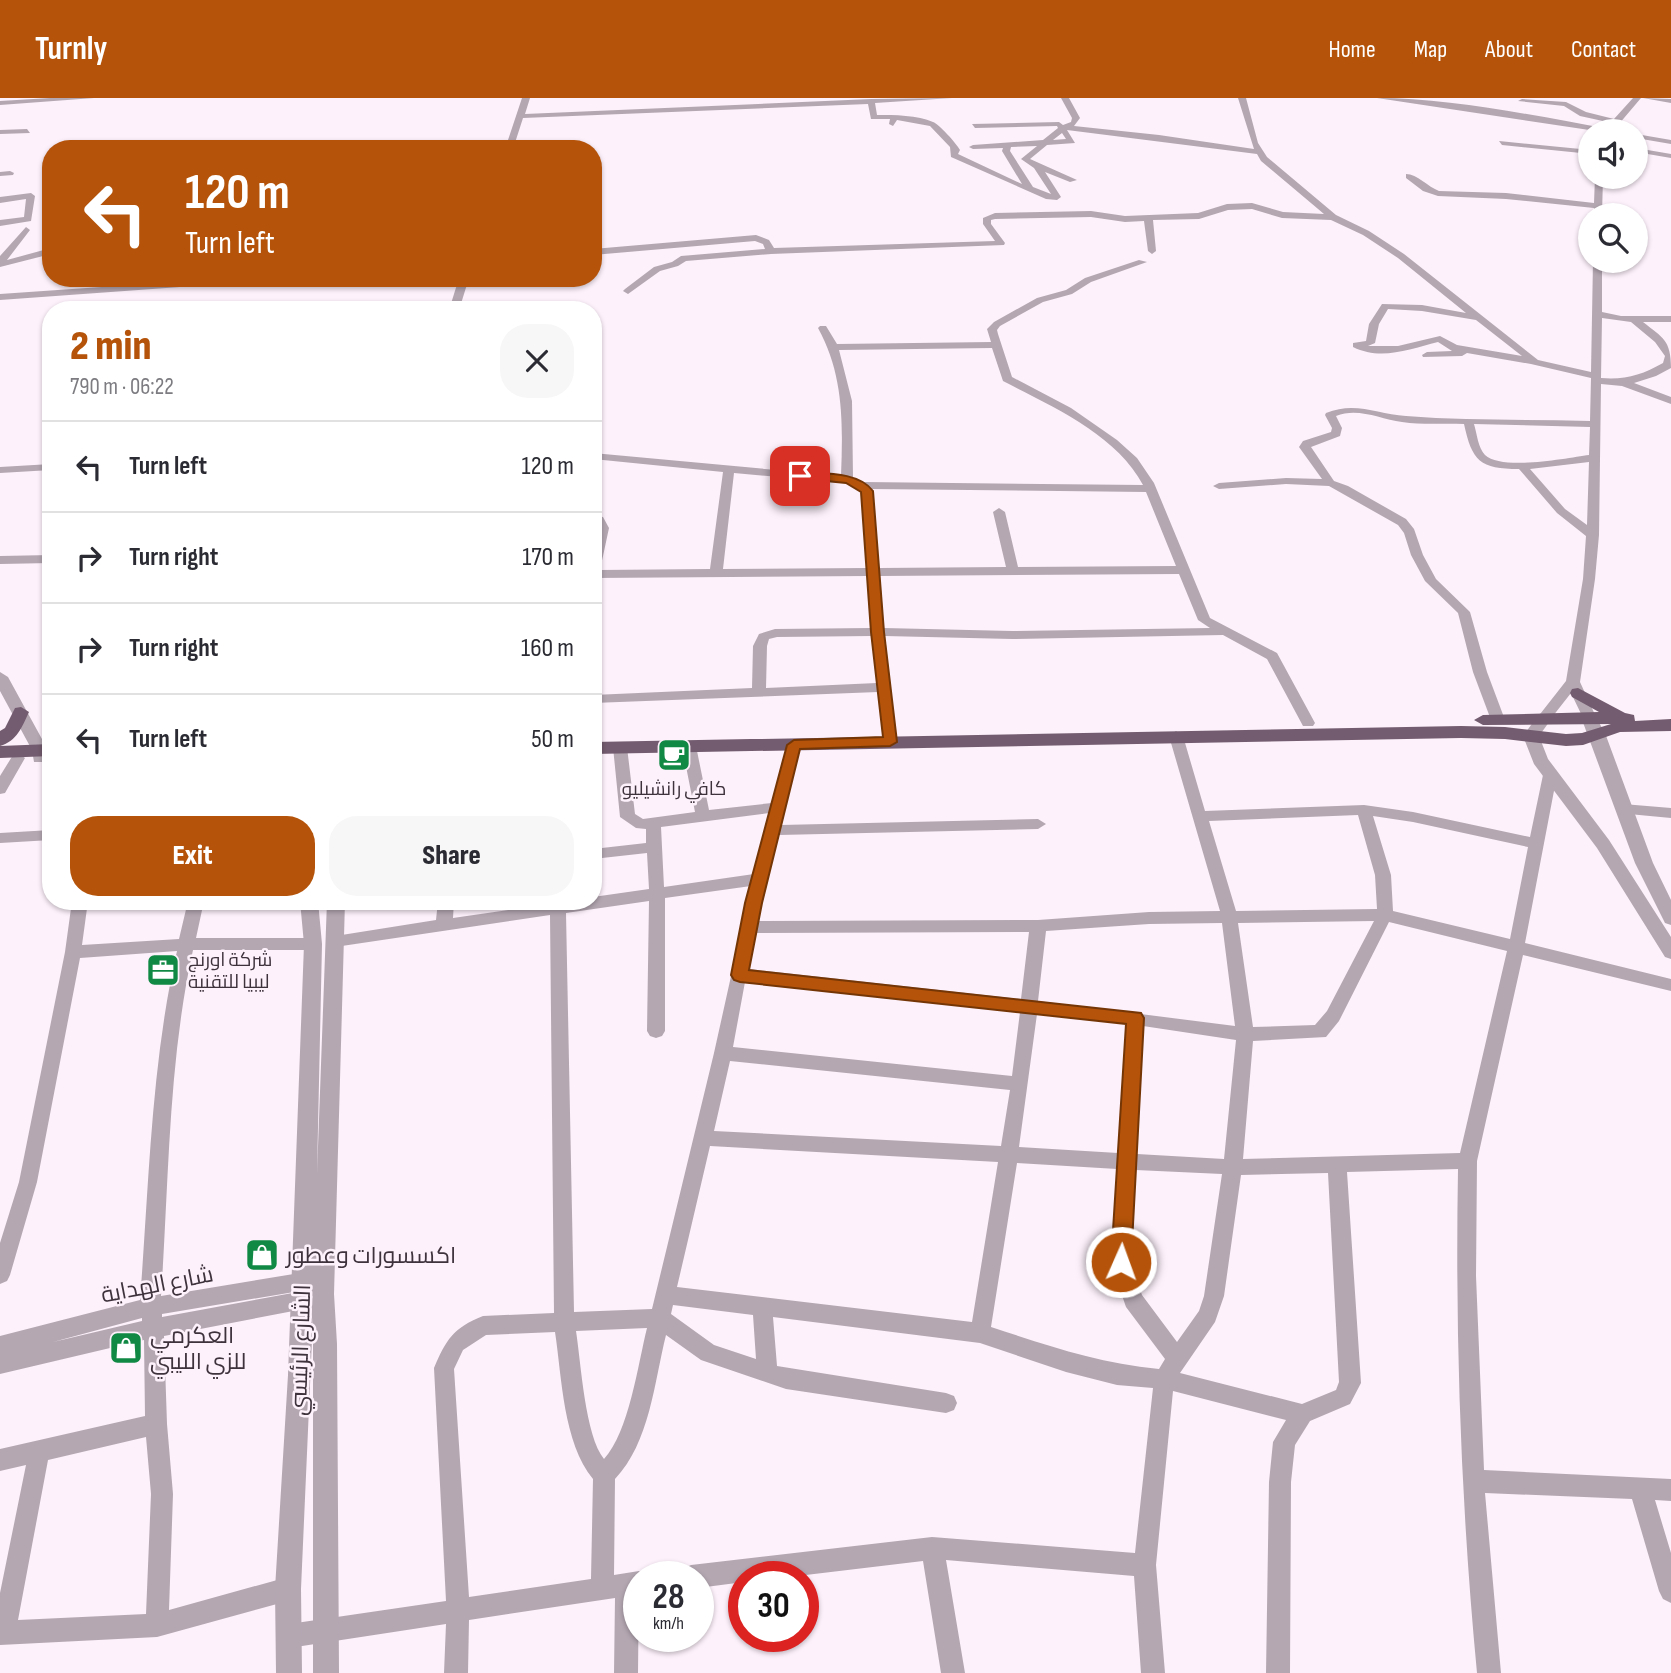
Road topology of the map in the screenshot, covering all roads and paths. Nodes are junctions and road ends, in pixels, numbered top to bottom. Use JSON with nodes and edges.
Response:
{"nodes":[{"id":1,"x":90,"y":98,"type":"edge"},
{"id":2,"x":526,"y":98,"type":"edge"},
{"id":3,"x":948,"y":98,"type":"edge"},
{"id":4,"x":1065,"y":98,"type":"edge"},
{"id":5,"x":1241,"y":98,"type":"edge"},
{"id":6,"x":1381,"y":98,"type":"edge"},
{"id":7,"x":1637,"y":98,"type":"edge"},
{"id":8,"x":1647,"y":98,"type":"edge"},
{"id":9,"x":871,"y":101,"type":"junction"},
{"id":10,"x":1522,"y":101,"type":"dead end"},
{"id":11,"x":1671,"y":101,"type":"edge"},
{"id":12,"x":0,"y":103,"type":"edge"},
{"id":13,"x":520,"y":116,"type":"junction"},
{"id":14,"x":1604,"y":119,"type":"edge"},
{"id":15,"x":1619,"y":119,"type":"edge"},
{"id":16,"x":975,"y":125,"type":"dead end"},
{"id":17,"x":1578,"y":126,"type":"edge"},
{"id":18,"x":1063,"y":127,"type":"junction"},
{"id":19,"x":27,"y":131,"type":"dead end"},
{"id":20,"x":0,"y":132,"type":"edge"},
{"id":21,"x":1159,"y":137,"type":"junction"},
{"id":22,"x":1648,"y":138,"type":"edge"},
{"id":23,"x":512,"y":140,"type":"edge"},
{"id":24,"x":1138,"y":142,"type":"dead end"},
{"id":25,"x":1671,"y":142,"type":"edge"},
{"id":26,"x":1042,"y":143,"type":"junction"},
{"id":27,"x":1502,"y":143,"type":"dead end"},
{"id":28,"x":1007,"y":145,"type":"junction"},
{"id":29,"x":973,"y":147,"type":"dead end"},
{"id":30,"x":1578,"y":151,"type":"edge"},
{"id":31,"x":1648,"y":151,"type":"edge"},
{"id":32,"x":1258,"y":152,"type":"junction"},
{"id":33,"x":1671,"y":156,"type":"edge"},
{"id":34,"x":1037,"y":166,"type":"junction"},
{"id":35,"x":1409,"y":176,"type":"dead end"},
{"id":36,"x":1073,"y":180,"type":"dead end"},
{"id":37,"x":1031,"y":191,"type":"junction"},
{"id":38,"x":0,"y":200,"type":"edge"},
{"id":39,"x":1578,"y":208,"type":"edge"},
{"id":40,"x":1333,"y":217,"type":"junction"},
{"id":41,"x":1148,"y":218,"type":"junction"},
{"id":42,"x":0,"y":223,"type":"edge"},
{"id":43,"x":26,"y":230,"type":"dead end"},
{"id":44,"x":602,"y":251,"type":"edge"},
{"id":45,"x":771,"y":251,"type":"junction"},
{"id":46,"x":1152,"y":251,"type":"dead end"},
{"id":47,"x":42,"y":253,"type":"edge"},
{"id":48,"x":1142,"y":262,"type":"dead end"},
{"id":49,"x":0,"y":263,"type":"edge"},
{"id":50,"x":1598,"y":273,"type":"edge"},
{"id":51,"x":132,"y":287,"type":"edge"},
{"id":52,"x":628,"y":291,"type":"dead end"},
{"id":53,"x":0,"y":297,"type":"edge"},
{"id":54,"x":1597,"y":314,"type":"junction"},
{"id":55,"x":1482,"y":318,"type":"junction"},
{"id":56,"x":1633,"y":319,"type":"junction"},
{"id":57,"x":1671,"y":319,"type":"edge"},
{"id":58,"x":823,"y":328,"type":"dead end"},
{"id":59,"x":996,"y":345,"type":"junction"},
{"id":60,"x":835,"y":347,"type":"junction"},
{"id":61,"x":1472,"y":352,"type":"junction"},
{"id":62,"x":1427,"y":355,"type":"dead end"},
{"id":63,"x":1535,"y":362,"type":"junction"},
{"id":64,"x":1596,"y":379,"type":"junction"},
{"id":65,"x":1624,"y":383,"type":"junction"},
{"id":66,"x":1671,"y":401,"type":"edge"},
{"id":67,"x":1468,"y":420,"type":"junction"},
{"id":68,"x":1595,"y":424,"type":"junction"},
{"id":69,"x":602,"y":457,"type":"edge"},
{"id":70,"x":1594,"y":458,"type":"junction"},
{"id":71,"x":1522,"y":466,"type":"junction"},
{"id":72,"x":42,"y":468,"type":"edge"},
{"id":73,"x":729,"y":469,"type":"junction"},
{"id":74,"x":0,"y":470,"type":"edge"},
{"id":75,"x":847,"y":480,"type":"junction"},
{"id":76,"x":1330,"y":483,"type":"junction"},
{"id":77,"x":863,"y":485,"type":"junction"},
{"id":78,"x":1219,"y":486,"type":"dead end"},
{"id":79,"x":1150,"y":489,"type":"junction"},
{"id":80,"x":999,"y":512,"type":"dead end"},
{"id":81,"x":1593,"y":535,"type":"junction"},
{"id":82,"x":42,"y":559,"type":"edge"},
{"id":83,"x":0,"y":560,"type":"edge"},
{"id":84,"x":1183,"y":570,"type":"junction"},
{"id":85,"x":1013,"y":571,"type":"junction"},
{"id":86,"x":873,"y":572,"type":"junction"},
{"id":87,"x":716,"y":573,"type":"junction"},
{"id":88,"x":602,"y":574,"type":"edge"},
{"id":89,"x":878,"y":632,"type":"junction"},
{"id":90,"x":1224,"y":632,"type":"junction"},
{"id":91,"x":0,"y":677,"type":"edge"},
{"id":92,"x":884,"y":687,"type":"junction"},
{"id":93,"x":1575,"y":687,"type":"junction"},
{"id":94,"x":759,"y":692,"type":"junction"},
{"id":95,"x":602,"y":699,"type":"edge"},
{"id":96,"x":21,"y":712,"type":"junction"},
{"id":97,"x":1544,"y":718,"type":"junction"},
{"id":98,"x":1625,"y":719,"type":"junction"},
{"id":99,"x":1498,"y":720,"type":"junction"},
{"id":100,"x":1308,"y":723,"type":"junction"},
{"id":101,"x":1593,"y":725,"type":"junction"},
{"id":102,"x":1669,"y":725,"type":"edge"},
{"id":103,"x":602,"y":735,"type":"edge"},
{"id":104,"x":889,"y":736,"type":"junction"},
{"id":105,"x":1176,"y":736,"type":"junction"},
{"id":106,"x":1531,"y":736,"type":"junction"},
{"id":107,"x":0,"y":740,"type":"edge"},
{"id":108,"x":794,"y":745,"type":"junction"},
{"id":109,"x":689,"y":746,"type":"junction"},
{"id":110,"x":620,"y":747,"type":"junction"},
{"id":111,"x":602,"y":748,"type":"edge"},
{"id":112,"x":42,"y":749,"type":"edge"},
{"id":113,"x":0,"y":752,"type":"edge"},
{"id":114,"x":42,"y":754,"type":"edge"},
{"id":115,"x":42,"y":754,"type":"edge"},
{"id":116,"x":9,"y":758,"type":"edge"},
{"id":117,"x":1550,"y":775,"type":"junction"},
{"id":118,"x":0,"y":789,"type":"edge"},
{"id":119,"x":778,"y":807,"type":"junction"},
{"id":120,"x":1623,"y":808,"type":"junction"},
{"id":121,"x":1364,"y":810,"type":"junction"},
{"id":122,"x":1671,"y":813,"type":"edge"},
{"id":123,"x":1200,"y":816,"type":"junction"},
{"id":124,"x":703,"y":817,"type":"junction"},
{"id":125,"x":653,"y":822,"type":"junction"},
{"id":126,"x":1038,"y":824,"type":"dead end"},
{"id":127,"x":772,"y":830,"type":"junction"},
{"id":128,"x":42,"y":836,"type":"edge"},
{"id":129,"x":0,"y":838,"type":"edge"},
{"id":130,"x":1537,"y":844,"type":"junction"},
{"id":131,"x":655,"y":847,"type":"junction"},
{"id":132,"x":602,"y":854,"type":"edge"},
{"id":133,"x":759,"y":879,"type":"junction"},
{"id":134,"x":657,"y":894,"type":"junction"},
{"id":135,"x":602,"y":901,"type":"edge"},
{"id":136,"x":79,"y":910,"type":"edge"},
{"id":137,"x":195,"y":910,"type":"edge"},
{"id":138,"x":312,"y":910,"type":"edge"},
{"id":139,"x":333,"y":910,"type":"edge"},
{"id":140,"x":445,"y":910,"type":"edge"},
{"id":141,"x":536,"y":910,"type":"edge"},
{"id":142,"x":559,"y":910,"type":"edge"},
{"id":143,"x":1385,"y":915,"type":"junction"},
{"id":144,"x":1229,"y":916,"type":"junction"},
{"id":145,"x":1671,"y":918,"type":"edge"},
{"id":146,"x":444,"y":926,"type":"junction"},
{"id":147,"x":1038,"y":926,"type":"junction"},
{"id":148,"x":748,"y":927,"type":"junction"},
{"id":149,"x":324,"y":943,"type":"junction"},
{"id":150,"x":189,"y":944,"type":"junction"},
{"id":151,"x":1516,"y":948,"type":"junction"},
{"id":152,"x":73,"y":951,"type":"junction"},
{"id":153,"x":1671,"y":952,"type":"edge"},
{"id":154,"x":740,"y":975,"type":"junction"},
{"id":155,"x":1671,"y":985,"type":"edge"},
{"id":156,"x":1030,"y":1007,"type":"junction"},
{"id":157,"x":1135,"y":1018,"type":"junction"},
{"id":158,"x":656,"y":1031,"type":"dead end"},
{"id":159,"x":1245,"y":1034,"type":"junction"},
{"id":160,"x":723,"y":1054,"type":"junction"},
{"id":161,"x":1020,"y":1084,"type":"junction"},
{"id":162,"x":703,"y":1138,"type":"junction"},
{"id":163,"x":1007,"y":1156,"type":"junction"},
{"id":164,"x":1126,"y":1160,"type":"junction"},
{"id":165,"x":1468,"y":1161,"type":"junction"},
{"id":166,"x":1337,"y":1164,"type":"junction"},
{"id":167,"x":1233,"y":1167,"type":"junction"},
{"id":168,"x":0,"y":1275,"type":"edge"},
{"id":169,"x":313,"y":1289,"type":"junction"},
{"id":170,"x":664,"y":1296,"type":"junction"},
{"id":171,"x":762,"y":1306,"type":"junction"},
{"id":172,"x":152,"y":1317,"type":"junction"},
{"id":173,"x":659,"y":1318,"type":"junction"},
{"id":174,"x":564,"y":1322,"type":"junction"},
{"id":175,"x":980,"y":1332,"type":"junction"},
{"id":176,"x":0,"y":1346,"type":"edge"},
{"id":177,"x":1178,"y":1359,"type":"junction"},
{"id":178,"x":0,"y":1364,"type":"edge"},
{"id":179,"x":767,"y":1373,"type":"junction"},
{"id":180,"x":1164,"y":1379,"type":"junction"},
{"id":181,"x":946,"y":1403,"type":"dead end"},
{"id":182,"x":1302,"y":1414,"type":"junction"},
{"id":183,"x":156,"y":1424,"type":"junction"},
{"id":184,"x":39,"y":1452,"type":"junction"},
{"id":185,"x":0,"y":1460,"type":"edge"},
{"id":186,"x":604,"y":1475,"type":"junction"},
{"id":187,"x":1474,"y":1481,"type":"junction"},
{"id":188,"x":1640,"y":1489,"type":"junction"},
{"id":189,"x":1671,"y":1490,"type":"edge"},
{"id":190,"x":932,"y":1548,"type":"junction"},
{"id":191,"x":1145,"y":1565,"type":"junction"},
{"id":192,"x":714,"y":1574,"type":"edge"},
{"id":193,"x":623,"y":1586,"type":"edge"},
{"id":194,"x":288,"y":1589,"type":"junction"},
{"id":195,"x":602,"y":1589,"type":"junction"},
{"id":196,"x":1671,"y":1591,"type":"edge"},
{"id":197,"x":458,"y":1610,"type":"junction"},
{"id":198,"x":157,"y":1626,"type":"junction"},
{"id":199,"x":327,"y":1629,"type":"junction"},
{"id":200,"x":2,"y":1633,"type":"edge"},
{"id":201,"x":289,"y":1636,"type":"junction"},
{"id":202,"x":628,"y":1652,"type":"edge"},
{"id":203,"x":289,"y":1673,"type":"edge"},
{"id":204,"x":326,"y":1673,"type":"edge"},
{"id":205,"x":456,"y":1673,"type":"edge"},
{"id":206,"x":626,"y":1673,"type":"edge"},
{"id":207,"x":953,"y":1673,"type":"edge"},
{"id":208,"x":1153,"y":1673,"type":"edge"},
{"id":209,"x":1278,"y":1673,"type":"edge"},
{"id":210,"x":1489,"y":1673,"type":"edge"}],
"edges":[{"from":1,"to":12,"type":"street"},
{"from":2,"to":13,"type":"street"},
{"from":3,"to":9,"type":"street"},
{"from":4,"to":18,"type":"street"},
{"from":5,"to":32,"type":"street"},
{"from":6,"to":17,"type":"street"},
{"from":7,"to":15,"type":"street"},
{"from":8,"to":11,"type":"street"},
{"from":9,"to":13,"type":"street"},
{"from":9,"to":37,"type":"street"},
{"from":10,"to":14,"type":"street"},
{"from":13,"to":23,"type":"street"},
{"from":16,"to":18,"type":"street"},
{"from":18,"to":21,"type":"street"},
{"from":18,"to":26,"type":"street"},
{"from":18,"to":26,"type":"street"},
{"from":19,"to":20,"type":"street"},
{"from":21,"to":24,"type":"street"},
{"from":21,"to":32,"type":"street"},
{"from":22,"to":25,"type":"street"},
{"from":26,"to":28,"type":"street"},
{"from":26,"to":34,"type":"street"},
{"from":27,"to":30,"type":"street"},
{"from":28,"to":29,"type":"street"},
{"from":28,"to":37,"type":"street"},
{"from":31,"to":33,"type":"street"},
{"from":32,"to":40,"type":"street"},
{"from":34,"to":36,"type":"street"},
{"from":34,"to":37,"type":"street"},
{"from":35,"to":39,"type":"street"},
{"from":38,"to":42,"type":"street"},
{"from":40,"to":41,"type":"street"},
{"from":40,"to":55,"type":"street"},
{"from":41,"to":45,"type":"street"},
{"from":41,"to":46,"type":"street"},
{"from":43,"to":49,"type":"street"},
{"from":44,"to":45,"type":"street"},
{"from":45,"to":52,"type":"street"},
{"from":47,"to":49,"type":"street"},
{"from":48,"to":59,"type":"street"},
{"from":50,"to":54,"type":"street"},
{"from":51,"to":53,"type":"street"},
{"from":54,"to":56,"type":"street"},
{"from":54,"to":64,"type":"street"},
{"from":55,"to":61,"type":"street"},
{"from":55,"to":63,"type":"street"},
{"from":56,"to":57,"type":"street"},
{"from":56,"to":65,"type":"street"},
{"from":58,"to":60,"type":"street"},
{"from":59,"to":60,"type":"street"},
{"from":59,"to":79,"type":"street"},
{"from":60,"to":75,"type":"street"},
{"from":61,"to":62,"type":"street"},
{"from":61,"to":63,"type":"street"},
{"from":63,"to":64,"type":"street"},
{"from":64,"to":65,"type":"street"},
{"from":64,"to":68,"type":"street"},
{"from":65,"to":66,"type":"street"},
{"from":67,"to":68,"type":"street"},
{"from":67,"to":71,"type":"street"},
{"from":67,"to":76,"type":"street"},
{"from":68,"to":70,"type":"street"},
{"from":69,"to":73,"type":"street"},
{"from":70,"to":71,"type":"street"},
{"from":70,"to":81,"type":"street"},
{"from":71,"to":81,"type":"street"},
{"from":72,"to":74,"type":"street"},
{"from":73,"to":75,"type":"street"},
{"from":73,"to":87,"type":"street"},
{"from":75,"to":77,"type":"street"},
{"from":76,"to":78,"type":"street"},
{"from":76,"to":99,"type":"street"},
{"from":77,"to":79,"type":"street"},
{"from":77,"to":86,"type":"street"},
{"from":79,"to":84,"type":"street"},
{"from":80,"to":85,"type":"street"},
{"from":81,"to":93,"type":"street"},
{"from":82,"to":83,"type":"street"},
{"from":84,"to":85,"type":"street"},
{"from":84,"to":90,"type":"street"},
{"from":85,"to":86,"type":"street"},
{"from":86,"to":87,"type":"street"},
{"from":86,"to":89,"type":"street"},
{"from":87,"to":88,"type":"street"},
{"from":89,"to":90,"type":"street"},
{"from":89,"to":92,"type":"street"},
{"from":89,"to":94,"type":"street"},
{"from":90,"to":100,"type":"street"},
{"from":91,"to":96,"type":"street"},
{"from":92,"to":94,"type":"street"},
{"from":92,"to":104,"type":"street"},
{"from":93,"to":97,"type":"street"},
{"from":93,"to":98,"type":"highway"},
{"from":93,"to":101,"type":"street"},
{"from":94,"to":95,"type":"street"},
{"from":96,"to":107,"type":"highway"},
{"from":96,"to":112,"type":"street"},
{"from":97,"to":99,"type":"highway"},
{"from":97,"to":101,"type":"highway"},
{"from":97,"to":106,"type":"street"},
{"from":98,"to":101,"type":"highway"},
{"from":98,"to":102,"type":"highway"},
{"from":99,"to":100,"type":"highway"},
{"from":100,"to":104,"type":"highway"},
{"from":101,"to":102,"type":"highway"},
{"from":101,"to":106,"type":"highway"},
{"from":101,"to":120,"type":"street"},
{"from":103,"to":104,"type":"highway"},
{"from":104,"to":105,"type":"highway"},
{"from":104,"to":108,"type":"highway"},
{"from":105,"to":106,"type":"highway"},
{"from":105,"to":123,"type":"street"},
{"from":106,"to":117,"type":"street"},
{"from":108,"to":109,"type":"highway"},
{"from":108,"to":119,"type":"street"},
{"from":109,"to":110,"type":"highway"},
{"from":109,"to":124,"type":"street"},
{"from":110,"to":111,"type":"highway"},
{"from":110,"to":125,"type":"street"},
{"from":113,"to":114,"type":"highway"},
{"from":115,"to":116,"type":"highway"},
{"from":116,"to":118,"type":"street"},
{"from":117,"to":130,"type":"street"},
{"from":117,"to":153,"type":"street"},
{"from":119,"to":124,"type":"street"},
{"from":119,"to":127,"type":"street"},
{"from":120,"to":122,"type":"street"},
{"from":120,"to":145,"type":"street"},
{"from":121,"to":123,"type":"street"},
{"from":121,"to":130,"type":"street"},
{"from":121,"to":143,"type":"street"},
{"from":123,"to":144,"type":"street"},
{"from":124,"to":125,"type":"street"},
{"from":125,"to":131,"type":"street"},
{"from":126,"to":127,"type":"street"},
{"from":127,"to":133,"type":"street"},
{"from":128,"to":129,"type":"street"},
{"from":130,"to":151,"type":"street"},
{"from":131,"to":132,"type":"street"},
{"from":131,"to":134,"type":"street"},
{"from":133,"to":134,"type":"street"},
{"from":133,"to":148,"type":"street"},
{"from":134,"to":135,"type":"street"},
{"from":134,"to":158,"type":"street"},
{"from":136,"to":152,"type":"street"},
{"from":137,"to":150,"type":"street"},
{"from":138,"to":149,"type":"street","name":"الشارع الرئيسي"},
{"from":139,"to":149,"type":"street","name":"الشارع الرئيسي"},
{"from":140,"to":146,"type":"street"},
{"from":141,"to":146,"type":"street"},
{"from":142,"to":174,"type":"street"},
{"from":143,"to":144,"type":"street"},
{"from":143,"to":151,"type":"street"},
{"from":143,"to":159,"type":"street"},
{"from":144,"to":147,"type":"street"},
{"from":144,"to":159,"type":"street"},
{"from":146,"to":149,"type":"street"},
{"from":147,"to":148,"type":"street"},
{"from":147,"to":156,"type":"street"},
{"from":148,"to":154,"type":"street"},
{"from":149,"to":150,"type":"street"},
{"from":149,"to":169,"type":"street","name":"الشارع الرئيسي"},
{"from":150,"to":152,"type":"street"},
{"from":150,"to":172,"type":"street"},
{"from":151,"to":155,"type":"street"},
{"from":151,"to":165,"type":"street"},
{"from":152,"to":168,"type":"street"},
{"from":154,"to":156,"type":"street"},
{"from":154,"to":160,"type":"street"},
{"from":156,"to":157,"type":"street"},
{"from":156,"to":161,"type":"street"},
{"from":157,"to":159,"type":"street"},
{"from":157,"to":164,"type":"street"},
{"from":159,"to":167,"type":"street"},
{"from":160,"to":161,"type":"street"},
{"from":160,"to":162,"type":"street"},
{"from":161,"to":163,"type":"street"},
{"from":162,"to":163,"type":"street"},
{"from":162,"to":170,"type":"street"},
{"from":163,"to":164,"type":"street"},
{"from":163,"to":175,"type":"street"},
{"from":164,"to":167,"type":"street"},
{"from":164,"to":177,"type":"street"},
{"from":165,"to":166,"type":"street"},
{"from":165,"to":187,"type":"street"},
{"from":166,"to":167,"type":"street"},
{"from":166,"to":182,"type":"street"},
{"from":167,"to":177,"type":"street"},
{"from":169,"to":172,"type":"street","name":"شارع الهداية"},
{"from":169,"to":194,"type":"street","name":"الشارع الرئيسي"},
{"from":169,"to":199,"type":"street","name":"الشارع الرئيسي"},
{"from":170,"to":171,"type":"street"},
{"from":170,"to":173,"type":"street"},
{"from":171,"to":175,"type":"street"},
{"from":171,"to":179,"type":"street"},
{"from":172,"to":176,"type":"street","name":"شارع الهداية"},
{"from":172,"to":178,"type":"street","name":"شارع الهداية"},
{"from":172,"to":183,"type":"street"},
{"from":173,"to":174,"type":"street"},
{"from":173,"to":179,"type":"street"},
{"from":173,"to":186,"type":"street"},
{"from":174,"to":186,"type":"street"},
{"from":174,"to":197,"type":"street"},
{"from":175,"to":180,"type":"street"},
{"from":177,"to":180,"type":"street"},
{"from":179,"to":181,"type":"street"},
{"from":180,"to":182,"type":"street"},
{"from":180,"to":191,"type":"street"},
{"from":182,"to":209,"type":"street"},
{"from":183,"to":184,"type":"street"},
{"from":183,"to":198,"type":"street"},
{"from":184,"to":185,"type":"street"},
{"from":184,"to":200,"type":"street"},
{"from":186,"to":195,"type":"street"},
{"from":187,"to":188,"type":"street"},
{"from":187,"to":210,"type":"street"},
{"from":188,"to":189,"type":"street"},
{"from":188,"to":196,"type":"street"},
{"from":190,"to":191,"type":"street"},
{"from":190,"to":192,"type":"street"},
{"from":190,"to":207,"type":"street"},
{"from":191,"to":208,"type":"street"},
{"from":193,"to":195,"type":"street"},
{"from":194,"to":198,"type":"street"},
{"from":194,"to":201,"type":"street","name":"الشارع الرئيسي"},
{"from":195,"to":197,"type":"street"},
{"from":197,"to":199,"type":"street"},
{"from":197,"to":205,"type":"street"},
{"from":198,"to":200,"type":"street"},
{"from":199,"to":201,"type":"street"},
{"from":199,"to":204,"type":"street","name":"الشارع الرئيسي"},
{"from":201,"to":203,"type":"street","name":"الشارع الرئيسي"},
{"from":202,"to":206,"type":"street"}]}
